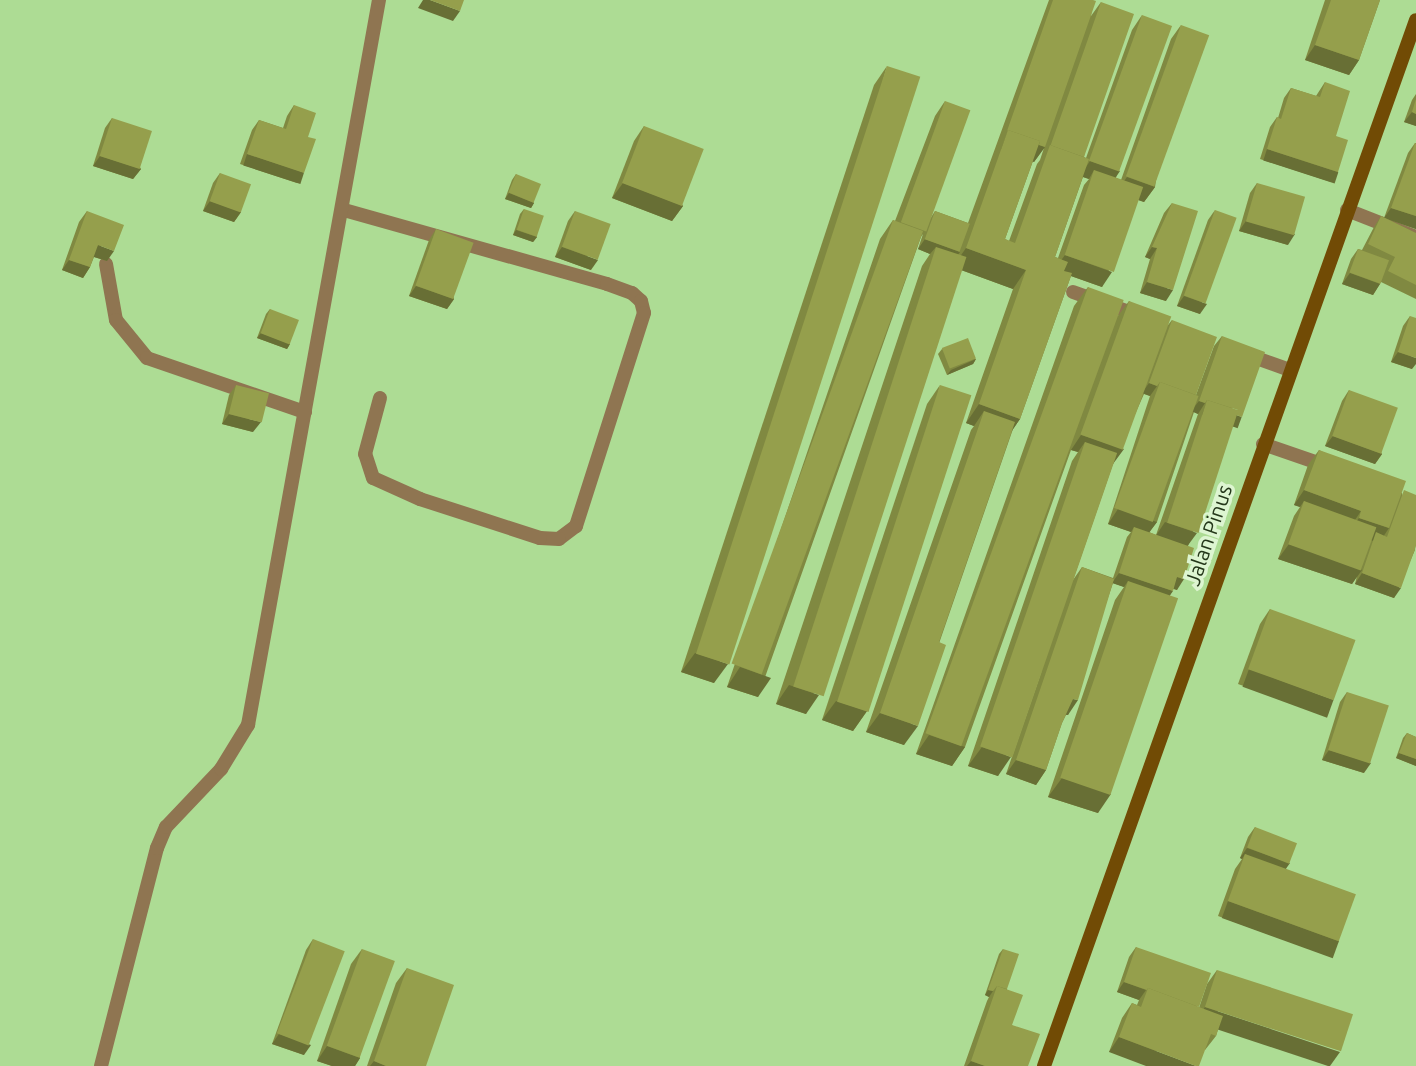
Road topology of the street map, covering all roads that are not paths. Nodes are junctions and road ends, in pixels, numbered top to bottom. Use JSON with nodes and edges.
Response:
{"nodes":[{"id":1,"x":379,"y":0,"type":"edge"},
{"id":2,"x":1416,"y":20,"type":"edge"},
{"id":3,"x":344,"y":210,"type":"junction"},
{"id":4,"x":1347,"y":210,"type":"junction"},
{"id":5,"x":1416,"y":237,"type":"edge"},
{"id":6,"x":106,"y":264,"type":"edge"},
{"id":7,"x":1073,"y":292,"type":"edge"},
{"id":8,"x":1149,"y":319,"type":"edge"},
{"id":9,"x":1226,"y":347,"type":"edge"},
{"id":10,"x":1290,"y":370,"type":"junction"},
{"id":11,"x":380,"y":398,"type":"dead end"},
{"id":12,"x":305,"y":412,"type":"junction"},
{"id":13,"x":1263,"y":444,"type":"junction"},
{"id":14,"x":1339,"y":470,"type":"edge"},
{"id":15,"x":101,"y":1066,"type":"edge"},
{"id":16,"x":1044,"y":1066,"type":"edge"}],
"edges":[{"from":1,"to":3,"type":"street"},
{"from":2,"to":4,"type":"street","name":"Jalan Pinus"},
{"from":3,"to":11,"type":"street"},
{"from":3,"to":12,"type":"street"},
{"from":4,"to":5,"type":"street"},
{"from":4,"to":10,"type":"street","name":"Jalan Pinus"},
{"from":6,"to":12,"type":"street"},
{"from":7,"to":8,"type":"street"},
{"from":9,"to":10,"type":"street"},
{"from":10,"to":13,"type":"street","name":"Jalan Pinus"},
{"from":12,"to":15,"type":"street"},
{"from":13,"to":14,"type":"street"},
{"from":13,"to":16,"type":"street","name":"Jalan Pinus"}]}
